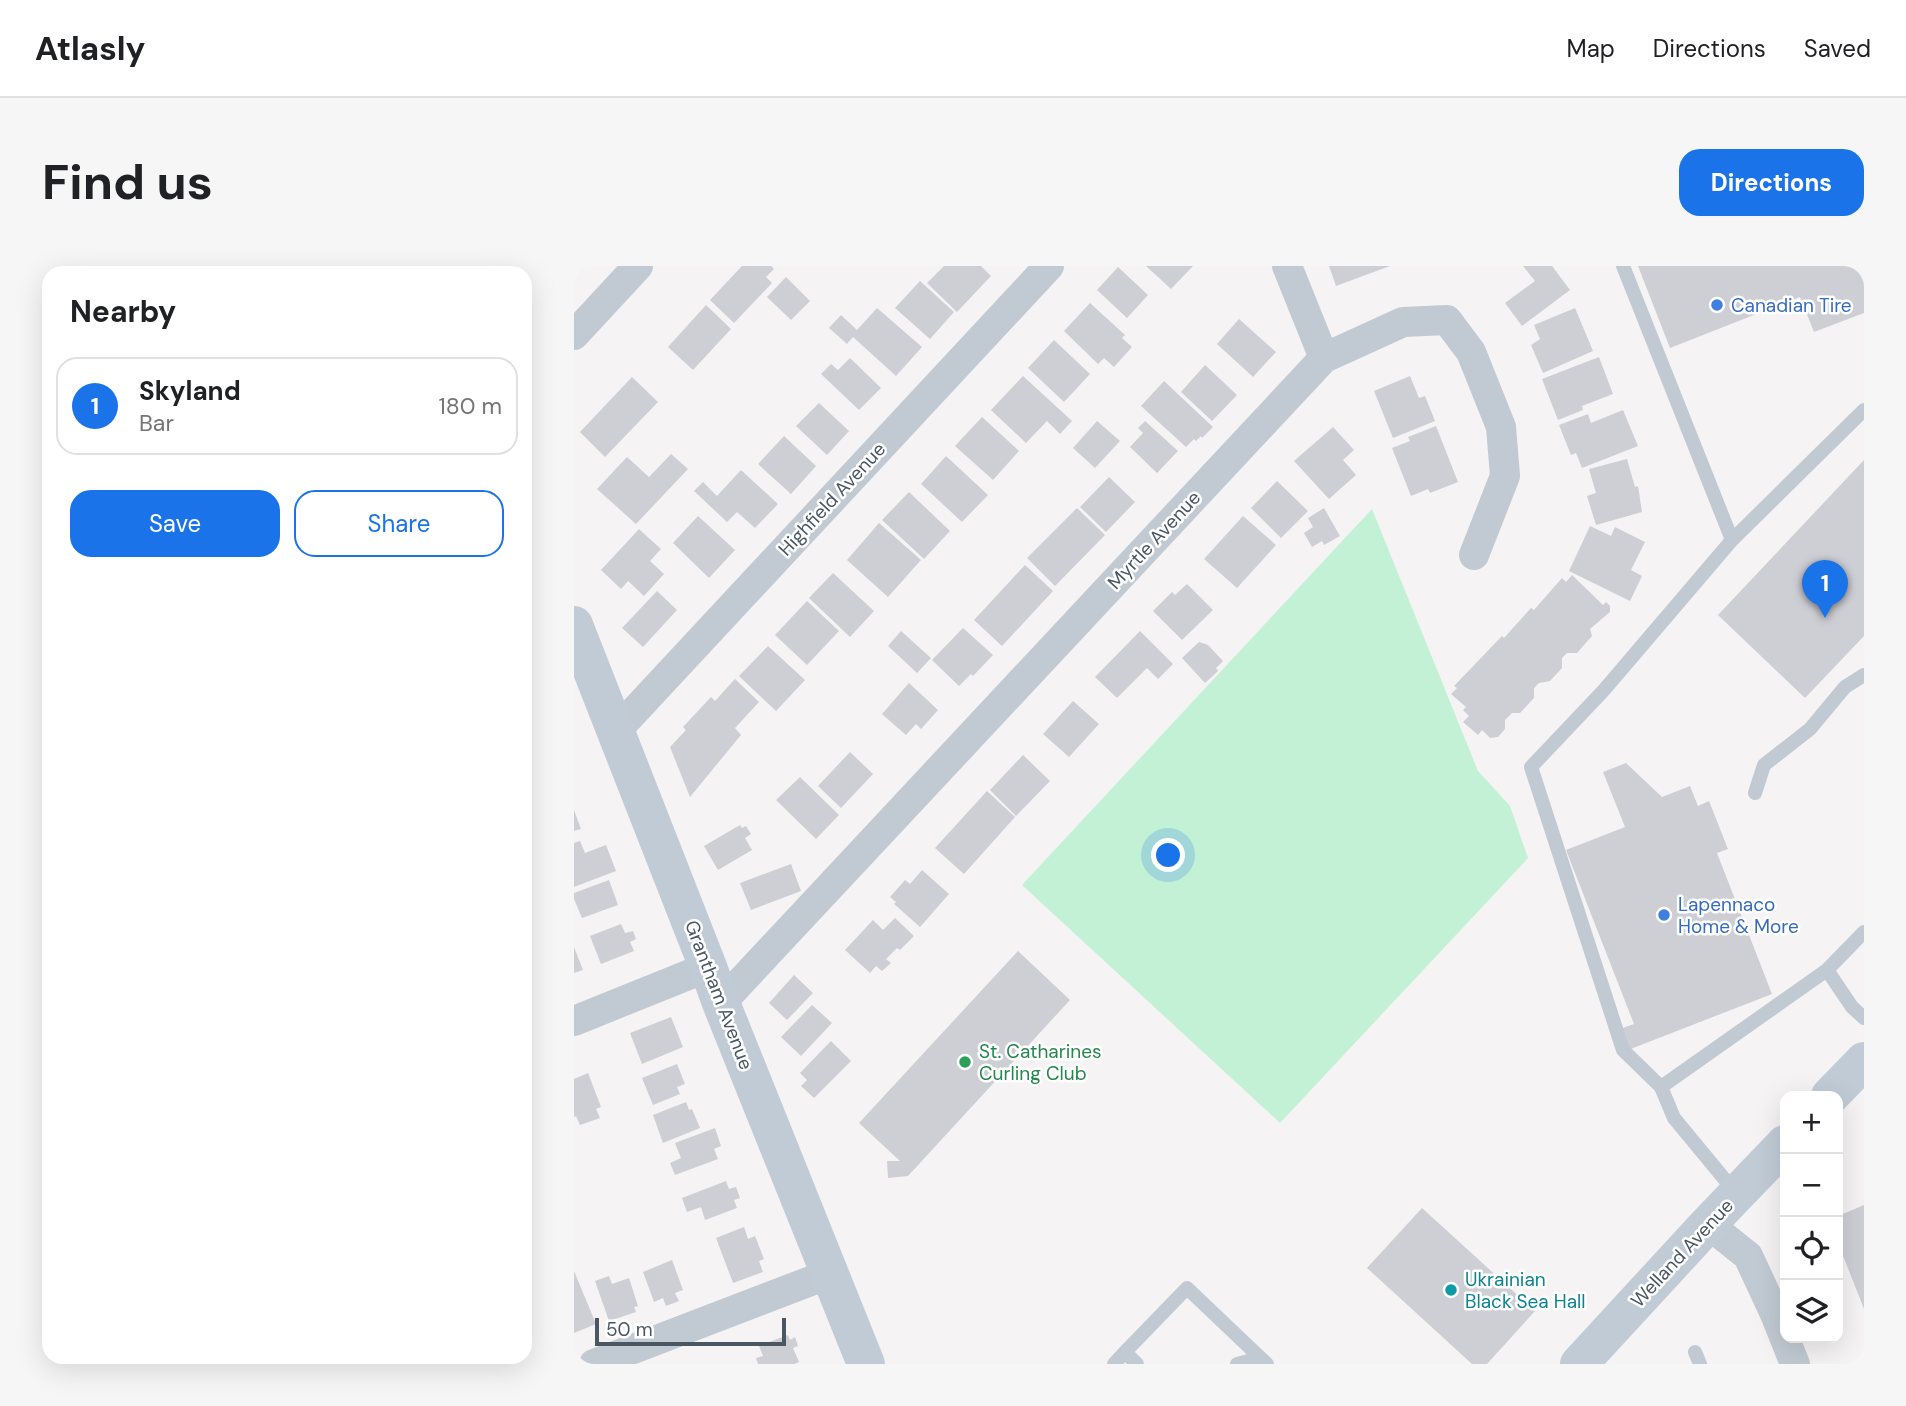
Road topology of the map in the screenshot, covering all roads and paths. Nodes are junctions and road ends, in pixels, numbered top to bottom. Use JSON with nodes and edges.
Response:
{"nodes":[{"id":1,"x":638,"y":266,"type":"edge"},
{"id":2,"x":1049,"y":266,"type":"edge"},
{"id":3,"x":1287,"y":266,"type":"edge"},
{"id":4,"x":1623,"y":266,"type":"edge"},
{"id":5,"x":574,"y":335,"type":"edge"},
{"id":6,"x":1324,"y":358,"type":"junction"},
{"id":7,"x":1864,"y":411,"type":"edge"},
{"id":8,"x":1732,"y":540,"type":"junction"},
{"id":9,"x":1474,"y":555,"type":"dead end"},
{"id":10,"x":574,"y":625,"type":"edge"},
{"id":11,"x":582,"y":666,"type":"edge"},
{"id":12,"x":1864,"y":675,"type":"edge"},
{"id":13,"x":616,"y":731,"type":"junction"},
{"id":14,"x":1755,"y":793,"type":"dead end"},
{"id":15,"x":1864,"y":932,"type":"edge"},
{"id":16,"x":708,"y":967,"type":"junction"},
{"id":17,"x":1827,"y":970,"type":"junction"},
{"id":18,"x":721,"y":1003,"type":"junction"},
{"id":19,"x":1864,"y":1018,"type":"edge"},
{"id":20,"x":574,"y":1021,"type":"edge"},
{"id":21,"x":1864,"y":1061,"type":"edge"},
{"id":22,"x":1661,"y":1087,"type":"junction"},
{"id":23,"x":1835,"y":1091,"type":"edge"},
{"id":24,"x":1780,"y":1149,"type":"edge"},
{"id":25,"x":1737,"y":1194,"type":"junction"},
{"id":26,"x":1708,"y":1224,"type":"junction"},
{"id":27,"x":829,"y":1274,"type":"junction"},
{"id":28,"x":1125,"y":1352,"type":"junction"},
{"id":29,"x":1264,"y":1361,"type":"edge"},
{"id":30,"x":594,"y":1364,"type":"edge"},
{"id":31,"x":866,"y":1364,"type":"edge"},
{"id":32,"x":1114,"y":1364,"type":"edge"},
{"id":33,"x":1137,"y":1364,"type":"edge"},
{"id":34,"x":1237,"y":1364,"type":"edge"},
{"id":35,"x":1579,"y":1364,"type":"edge"},
{"id":36,"x":1795,"y":1364,"type":"edge"}],
"edges":[{"from":1,"to":5,"type":"street"},
{"from":2,"to":13,"type":"street","name":"Highfield Avenue"},
{"from":3,"to":6,"type":"street"},
{"from":4,"to":8,"type":"lane"},
{"from":6,"to":9,"type":"street","name":"Myrtle Avenue"},
{"from":6,"to":18,"type":"street","name":"Myrtle Avenue"},
{"from":7,"to":8,"type":"lane"},
{"from":8,"to":22,"type":"lane"},
{"from":10,"to":11,"type":"street","name":"Grantham Avenue"},
{"from":11,"to":13,"type":"street","name":"Grantham Avenue"},
{"from":12,"to":14,"type":"lane"},
{"from":13,"to":16,"type":"street","name":"Grantham Avenue"},
{"from":15,"to":17,"type":"lane"},
{"from":16,"to":18,"type":"street","name":"Grantham Avenue"},
{"from":16,"to":20,"type":"street"},
{"from":17,"to":19,"type":"lane"},
{"from":17,"to":22,"type":"lane"},
{"from":18,"to":27,"type":"street","name":"Grantham Avenue"},
{"from":21,"to":23,"type":"street"},
{"from":22,"to":25,"type":"lane"},
{"from":24,"to":25,"type":"street","name":"Welland Avenue"},
{"from":25,"to":26,"type":"street","name":"Welland Avenue"},
{"from":26,"to":35,"type":"street","name":"Welland Avenue"},
{"from":26,"to":36,"type":"street"},
{"from":27,"to":30,"type":"street"},
{"from":27,"to":31,"type":"street","name":"Grantham Avenue"},
{"from":28,"to":29,"type":"lane"},
{"from":28,"to":32,"type":"lane"},
{"from":28,"to":33,"type":"lane"},
{"from":29,"to":34,"type":"lane"}]}
